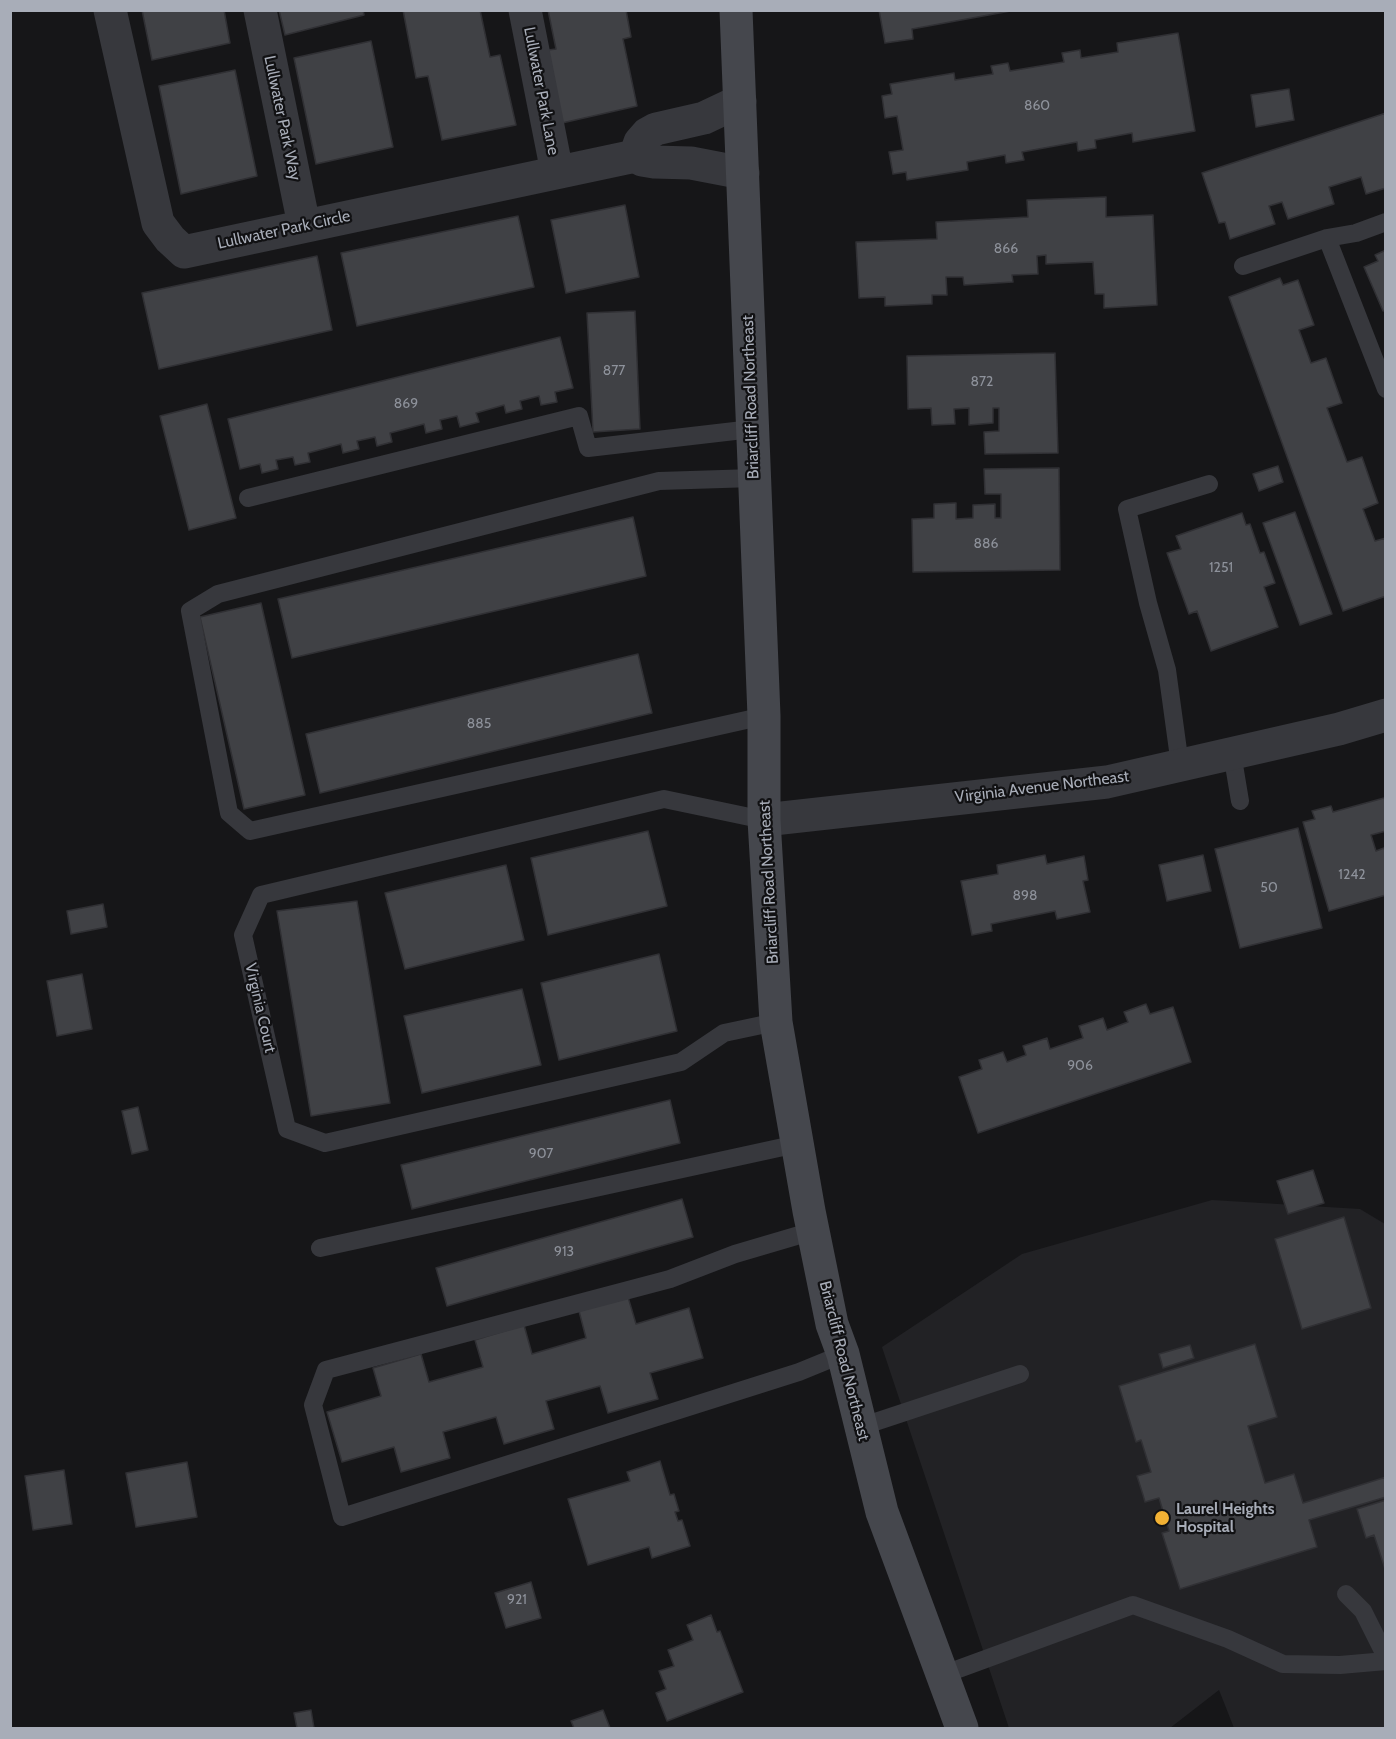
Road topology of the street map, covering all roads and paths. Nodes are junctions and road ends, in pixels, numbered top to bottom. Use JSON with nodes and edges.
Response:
{"nodes":[{"id":1,"x":110,"y":10,"type":"edge"},
{"id":2,"x":260,"y":10,"type":"edge"},
{"id":3,"x":525,"y":10,"type":"edge"},
{"id":4,"x":736,"y":10,"type":"edge"},
{"id":5,"x":740,"y":101,"type":"junction"},
{"id":6,"x":635,"y":156,"type":"junction"},
{"id":7,"x":557,"y":172,"type":"junction"},
{"id":8,"x":743,"y":173,"type":"junction"},
{"id":9,"x":1386,"y":222,"type":"edge"},
{"id":10,"x":304,"y":225,"type":"junction"},
{"id":11,"x":1328,"y":238,"type":"junction"},
{"id":12,"x":1243,"y":266,"type":"dead end"},
{"id":13,"x":1386,"y":389,"type":"edge"},
{"id":14,"x":752,"y":429,"type":"junction"},
{"id":15,"x":754,"y":478,"type":"junction"},
{"id":16,"x":1209,"y":484,"type":"dead end"},
{"id":17,"x":248,"y":498,"type":"dead end"},
{"id":18,"x":1386,"y":715,"type":"edge"},
{"id":19,"x":764,"y":716,"type":"junction"},
{"id":20,"x":1232,"y":753,"type":"junction"},
{"id":21,"x":1180,"y":765,"type":"junction"},
{"id":22,"x":1240,"y":801,"type":"dead end"},
{"id":23,"x":764,"y":820,"type":"junction"},
{"id":24,"x":776,"y":1022,"type":"junction"},
{"id":25,"x":797,"y":1144,"type":"junction"},
{"id":26,"x":813,"y":1231,"type":"junction"},
{"id":27,"x":320,"y":1248,"type":"dead end"},
{"id":28,"x":843,"y":1354,"type":"junction"},
{"id":29,"x":1020,"y":1374,"type":"dead end"},
{"id":30,"x":860,"y":1427,"type":"junction"},
{"id":31,"x":1346,"y":1594,"type":"dead end"},
{"id":32,"x":1386,"y":1659,"type":"edge"},
{"id":33,"x":942,"y":1675,"type":"junction"},
{"id":34,"x":962,"y":1728,"type":"edge"}],
"edges":[{"from":1,"to":10,"type":"street","name":"Lullwater Park Circle"},
{"from":2,"to":10,"type":"street","name":"Lullwater Park Way"},
{"from":3,"to":7,"type":"street","name":"Lullwater Park Lane"},
{"from":4,"to":5,"type":"main road","name":"Briarcliff Road Northeast"},
{"from":5,"to":6,"type":"street"},
{"from":5,"to":8,"type":"main road","name":"Briarcliff Road Northeast"},
{"from":6,"to":7,"type":"street","name":"Lullwater Park Circle"},
{"from":6,"to":8,"type":"street","name":"Lullwater Park Circle"},
{"from":7,"to":10,"type":"street","name":"Lullwater Park Circle"},
{"from":8,"to":14,"type":"main road","name":"Briarcliff Road Northeast"},
{"from":9,"to":11,"type":"lane"},
{"from":11,"to":12,"type":"lane"},
{"from":11,"to":13,"type":"lane"},
{"from":14,"to":15,"type":"main road","name":"Briarcliff Road Northeast"},
{"from":14,"to":17,"type":"lane"},
{"from":15,"to":19,"type":"main road","name":"Briarcliff Road Northeast"},
{"from":15,"to":19,"type":"lane"},
{"from":16,"to":21,"type":"lane"},
{"from":18,"to":20,"type":"street","name":"Virginia Avenue Northeast"},
{"from":19,"to":23,"type":"main road","name":"Briarcliff Road Northeast"},
{"from":20,"to":21,"type":"street","name":"Virginia Avenue Northeast"},
{"from":20,"to":22,"type":"lane"},
{"from":21,"to":23,"type":"street","name":"Virginia Avenue Northeast"},
{"from":23,"to":24,"type":"main road","name":"Briarcliff Road Northeast"},
{"from":23,"to":24,"type":"lane","name":"Virginia Court"},
{"from":24,"to":25,"type":"main road","name":"Briarcliff Road Northeast"},
{"from":25,"to":26,"type":"main road","name":"Briarcliff Road Northeast"},
{"from":25,"to":27,"type":"lane"},
{"from":26,"to":28,"type":"main road","name":"Briarcliff Road Northeast"},
{"from":26,"to":28,"type":"lane"},
{"from":28,"to":30,"type":"main road","name":"Briarcliff Road Northeast"},
{"from":29,"to":30,"type":"lane"},
{"from":30,"to":33,"type":"main road","name":"Briarcliff Road Northeast"},
{"from":31,"to":32,"type":"lane"},
{"from":32,"to":33,"type":"lane"},
{"from":33,"to":34,"type":"main road","name":"Briarcliff Road Northeast"}]}
